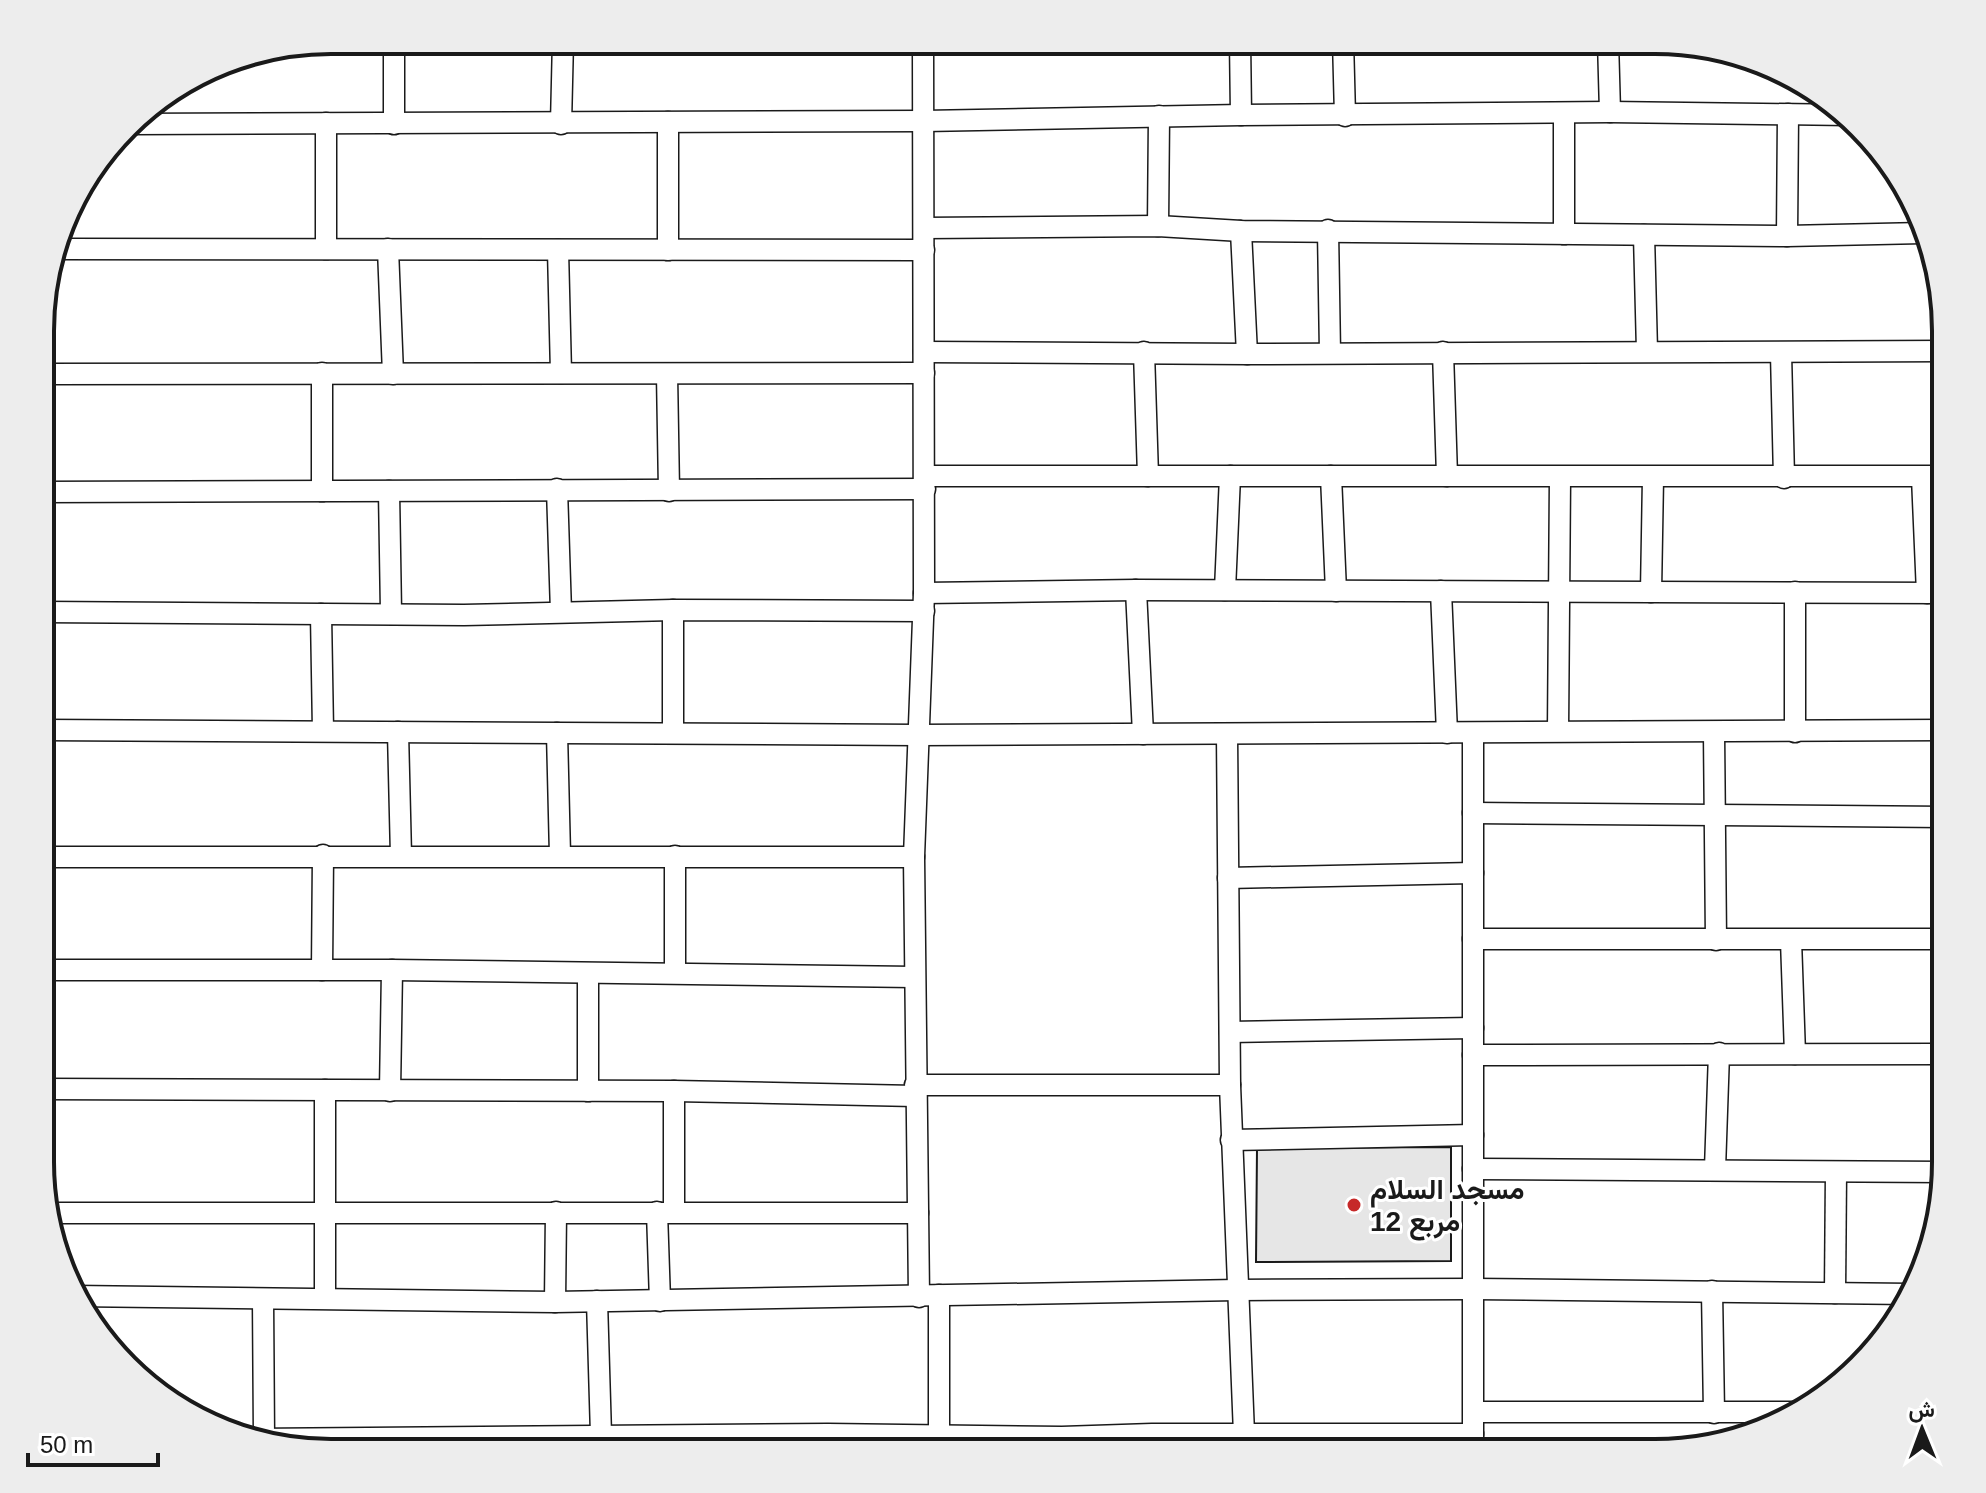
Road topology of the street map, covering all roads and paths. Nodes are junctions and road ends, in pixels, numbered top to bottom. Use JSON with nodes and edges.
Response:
{"nodes":[{"id":1,"x":394,"y":55,"type":"edge"},
{"id":2,"x":563,"y":55,"type":"edge"},
{"id":3,"x":923,"y":55,"type":"edge"},
{"id":4,"x":1240,"y":55,"type":"edge"},
{"id":5,"x":1343,"y":55,"type":"edge"},
{"id":6,"x":1608,"y":55,"type":"edge"},
{"id":7,"x":1610,"y":112,"type":"junction"},
{"id":8,"x":1564,"y":113,"type":"junction"},
{"id":9,"x":1788,"y":114,"type":"junction"},
{"id":10,"x":1241,"y":115,"type":"junction"},
{"id":11,"x":1828,"y":115,"type":"edge"},
{"id":12,"x":1159,"y":116,"type":"junction"},
{"id":13,"x":1345,"y":116,"type":"junction"},
{"id":14,"x":924,"y":121,"type":"junction"},
{"id":15,"x":668,"y":122,"type":"junction"},
{"id":16,"x":326,"y":123,"type":"junction"},
{"id":17,"x":147,"y":124,"type":"edge"},
{"id":18,"x":394,"y":124,"type":"junction"},
{"id":19,"x":561,"y":124,"type":"junction"},
{"id":20,"x":1158,"y":226,"type":"junction"},
{"id":21,"x":924,"y":228,"type":"junction"},
{"id":22,"x":1328,"y":230,"type":"junction"},
{"id":23,"x":1241,"y":231,"type":"junction"},
{"id":24,"x":1914,"y":233,"type":"edge"},
{"id":25,"x":1564,"y":234,"type":"junction"},
{"id":26,"x":1644,"y":235,"type":"junction"},
{"id":27,"x":1787,"y":236,"type":"junction"},
{"id":28,"x":67,"y":249,"type":"edge"},
{"id":29,"x":326,"y":249,"type":"junction"},
{"id":30,"x":388,"y":249,"type":"junction"},
{"id":31,"x":558,"y":250,"type":"junction"},
{"id":32,"x":668,"y":250,"type":"junction"},
{"id":33,"x":924,"y":250,"type":"junction"},
{"id":34,"x":1647,"y":351,"type":"junction"},
{"id":35,"x":1932,"y":351,"type":"edge"},
{"id":36,"x":1144,"y":352,"type":"junction"},
{"id":37,"x":1443,"y":352,"type":"junction"},
{"id":38,"x":1330,"y":353,"type":"junction"},
{"id":39,"x":1781,"y":353,"type":"junction"},
{"id":40,"x":1247,"y":354,"type":"junction"},
{"id":41,"x":924,"y":363,"type":"junction"},
{"id":42,"x":322,"y":373,"type":"junction"},
{"id":43,"x":561,"y":373,"type":"junction"},
{"id":44,"x":54,"y":374,"type":"edge"},
{"id":45,"x":393,"y":374,"type":"junction"},
{"id":46,"x":667,"y":374,"type":"junction"},
{"id":47,"x":1148,"y":476,"type":"junction"},
{"id":48,"x":1230,"y":476,"type":"junction"},
{"id":49,"x":1331,"y":476,"type":"junction"},
{"id":50,"x":1447,"y":476,"type":"junction"},
{"id":51,"x":1922,"y":477,"type":"junction"},
{"id":52,"x":1932,"y":477,"type":"edge"},
{"id":53,"x":1560,"y":478,"type":"junction"},
{"id":54,"x":1653,"y":478,"type":"junction"},
{"id":55,"x":1784,"y":478,"type":"junction"},
{"id":56,"x":925,"y":483,"type":"junction"},
{"id":57,"x":557,"y":489,"type":"junction"},
{"id":58,"x":322,"y":491,"type":"junction"},
{"id":59,"x":389,"y":491,"type":"junction"},
{"id":60,"x":669,"y":491,"type":"junction"},
{"id":61,"x":54,"y":492,"type":"edge"},
{"id":62,"x":1932,"y":558,"type":"edge"},
{"id":63,"x":1136,"y":590,"type":"junction"},
{"id":64,"x":1225,"y":590,"type":"junction"},
{"id":65,"x":1559,"y":590,"type":"junction"},
{"id":66,"x":1336,"y":591,"type":"junction"},
{"id":67,"x":1441,"y":591,"type":"junction"},
{"id":68,"x":1651,"y":592,"type":"junction"},
{"id":69,"x":1795,"y":592,"type":"junction"},
{"id":70,"x":1932,"y":593,"type":"edge"},
{"id":71,"x":924,"y":602,"type":"junction"},
{"id":72,"x":673,"y":610,"type":"junction"},
{"id":73,"x":54,"y":612,"type":"edge"},
{"id":74,"x":391,"y":612,"type":"junction"},
{"id":75,"x":561,"y":612,"type":"junction"},
{"id":76,"x":321,"y":614,"type":"junction"},
{"id":77,"x":54,"y":730,"type":"edge"},
{"id":78,"x":1932,"y":730,"type":"edge"},
{"id":79,"x":323,"y":731,"type":"junction"},
{"id":80,"x":1558,"y":731,"type":"junction"},
{"id":81,"x":398,"y":732,"type":"junction"},
{"id":82,"x":1714,"y":732,"type":"junction"},
{"id":83,"x":1795,"y":732,"type":"junction"},
{"id":84,"x":557,"y":733,"type":"junction"},
{"id":85,"x":673,"y":733,"type":"junction"},
{"id":86,"x":1447,"y":733,"type":"junction"},
{"id":87,"x":1143,"y":734,"type":"junction"},
{"id":88,"x":1227,"y":734,"type":"junction"},
{"id":89,"x":1473,"y":734,"type":"junction"},
{"id":90,"x":918,"y":735,"type":"junction"},
{"id":91,"x":1473,"y":813,"type":"junction"},
{"id":92,"x":1715,"y":815,"type":"junction"},
{"id":93,"x":1931,"y":817,"type":"edge"},
{"id":94,"x":323,"y":855,"type":"junction"},
{"id":95,"x":560,"y":855,"type":"junction"},
{"id":96,"x":401,"y":856,"type":"junction"},
{"id":97,"x":675,"y":856,"type":"junction"},
{"id":98,"x":55,"y":857,"type":"edge"},
{"id":99,"x":914,"y":857,"type":"junction"},
{"id":100,"x":1473,"y":873,"type":"junction"},
{"id":101,"x":1228,"y":878,"type":"junction"},
{"id":102,"x":1473,"y":939,"type":"junction"},
{"id":103,"x":1931,"y":939,"type":"edge"},
{"id":104,"x":1716,"y":940,"type":"junction"},
{"id":105,"x":1791,"y":940,"type":"junction"},
{"id":106,"x":55,"y":970,"type":"edge"},
{"id":107,"x":322,"y":970,"type":"junction"},
{"id":108,"x":392,"y":970,"type":"junction"},
{"id":109,"x":675,"y":973,"type":"junction"},
{"id":110,"x":588,"y":974,"type":"junction"},
{"id":111,"x":914,"y":977,"type":"junction"},
{"id":112,"x":1473,"y":1028,"type":"junction"},
{"id":113,"x":1230,"y":1032,"type":"junction"},
{"id":114,"x":1719,"y":1053,"type":"junction"},
{"id":115,"x":1795,"y":1054,"type":"junction"},
{"id":116,"x":1931,"y":1054,"type":"edge"},
{"id":117,"x":1473,"y":1055,"type":"junction"},
{"id":118,"x":1230,"y":1085,"type":"junction"},
{"id":119,"x":55,"y":1089,"type":"edge"},
{"id":120,"x":325,"y":1090,"type":"junction"},
{"id":121,"x":390,"y":1091,"type":"junction"},
{"id":122,"x":588,"y":1091,"type":"junction"},
{"id":123,"x":674,"y":1091,"type":"junction"},
{"id":124,"x":915,"y":1091,"type":"junction"},
{"id":125,"x":1473,"y":1135,"type":"junction"},
{"id":126,"x":1231,"y":1140,"type":"junction"},
{"id":127,"x":1473,"y":1169,"type":"junction"},
{"id":128,"x":1715,"y":1169,"type":"junction"},
{"id":129,"x":1836,"y":1172,"type":"junction"},
{"id":130,"x":1931,"y":1172,"type":"edge"},
{"id":131,"x":556,"y":1212,"type":"junction"},
{"id":132,"x":666,"y":1212,"type":"junction"},
{"id":133,"x":59,"y":1213,"type":"edge"},
{"id":134,"x":324,"y":1213,"type":"junction"},
{"id":135,"x":918,"y":1213,"type":"junction"},
{"id":136,"x":1473,"y":1289,"type":"junction"},
{"id":137,"x":1237,"y":1290,"type":"junction"},
{"id":138,"x":1712,"y":1291,"type":"junction"},
{"id":139,"x":1835,"y":1293,"type":"junction"},
{"id":140,"x":1898,"y":1294,"type":"edge"},
{"id":141,"x":89,"y":1296,"type":"edge"},
{"id":142,"x":929,"y":1296,"type":"junction"},
{"id":143,"x":325,"y":1298,"type":"junction"},
{"id":144,"x":263,"y":1299,"type":"junction"},
{"id":145,"x":597,"y":1301,"type":"junction"},
{"id":146,"x":660,"y":1301,"type":"junction"},
{"id":147,"x":555,"y":1302,"type":"junction"},
{"id":148,"x":1474,"y":1412,"type":"junction"},
{"id":149,"x":1773,"y":1412,"type":"edge"},
{"id":150,"x":1714,"y":1413,"type":"junction"},
{"id":151,"x":259,"y":1430,"type":"edge"},
{"id":152,"x":1244,"y":1434,"type":"junction"},
{"id":153,"x":601,"y":1435,"type":"junction"},
{"id":154,"x":939,"y":1435,"type":"junction"},
{"id":155,"x":556,"y":1438,"type":"edge"},
{"id":156,"x":653,"y":1438,"type":"edge"},
{"id":157,"x":891,"y":1438,"type":"edge"},
{"id":158,"x":982,"y":1438,"type":"edge"},
{"id":159,"x":1196,"y":1439,"type":"edge"},
{"id":160,"x":1353,"y":1439,"type":"edge"},
{"id":161,"x":1473,"y":1439,"type":"edge"}],
"edges":[{"from":1,"to":18,"type":"street"},
{"from":2,"to":19,"type":"street"},
{"from":3,"to":14,"type":"street"},
{"from":4,"to":10,"type":"street"},
{"from":5,"to":13,"type":"street"},
{"from":6,"to":7,"type":"street"},
{"from":7,"to":8,"type":"street"},
{"from":7,"to":9,"type":"street"},
{"from":8,"to":13,"type":"street"},
{"from":8,"to":25,"type":"street"},
{"from":9,"to":11,"type":"street"},
{"from":9,"to":27,"type":"street"},
{"from":10,"to":12,"type":"street"},
{"from":10,"to":13,"type":"street"},
{"from":12,"to":14,"type":"street"},
{"from":12,"to":20,"type":"street"},
{"from":14,"to":15,"type":"street"},
{"from":14,"to":21,"type":"street"},
{"from":15,"to":19,"type":"street"},
{"from":15,"to":32,"type":"street"},
{"from":16,"to":17,"type":"street"},
{"from":16,"to":18,"type":"street"},
{"from":16,"to":29,"type":"street"},
{"from":18,"to":19,"type":"street"},
{"from":20,"to":21,"type":"street"},
{"from":20,"to":23,"type":"street"},
{"from":21,"to":33,"type":"street"},
{"from":22,"to":23,"type":"street"},
{"from":22,"to":25,"type":"street"},
{"from":22,"to":38,"type":"street"},
{"from":23,"to":40,"type":"street"},
{"from":24,"to":27,"type":"street"},
{"from":25,"to":26,"type":"street"},
{"from":26,"to":27,"type":"street"},
{"from":26,"to":34,"type":"street"},
{"from":28,"to":29,"type":"street"},
{"from":29,"to":30,"type":"street"},
{"from":30,"to":31,"type":"street"},
{"from":30,"to":45,"type":"street"},
{"from":31,"to":32,"type":"street"},
{"from":31,"to":43,"type":"street"},
{"from":32,"to":33,"type":"street"},
{"from":33,"to":41,"type":"street"},
{"from":34,"to":37,"type":"street"},
{"from":34,"to":39,"type":"street"},
{"from":35,"to":39,"type":"street"},
{"from":36,"to":40,"type":"street"},
{"from":36,"to":41,"type":"street"},
{"from":36,"to":47,"type":"street"},
{"from":37,"to":38,"type":"street"},
{"from":37,"to":50,"type":"street"},
{"from":38,"to":40,"type":"street"},
{"from":39,"to":55,"type":"street"},
{"from":41,"to":46,"type":"street"},
{"from":41,"to":56,"type":"street"},
{"from":42,"to":44,"type":"street"},
{"from":42,"to":45,"type":"street"},
{"from":42,"to":58,"type":"street"},
{"from":43,"to":45,"type":"street"},
{"from":43,"to":46,"type":"street"},
{"from":46,"to":60,"type":"street"},
{"from":47,"to":48,"type":"street"},
{"from":47,"to":56,"type":"street"},
{"from":48,"to":49,"type":"street"},
{"from":48,"to":64,"type":"street"},
{"from":49,"to":50,"type":"street"},
{"from":49,"to":66,"type":"street"},
{"from":50,"to":53,"type":"street"},
{"from":51,"to":52,"type":"street"},
{"from":51,"to":55,"type":"street"},
{"from":51,"to":62,"type":"street"},
{"from":53,"to":54,"type":"street"},
{"from":53,"to":65,"type":"street"},
{"from":54,"to":55,"type":"street"},
{"from":54,"to":68,"type":"street"},
{"from":56,"to":60,"type":"street"},
{"from":56,"to":71,"type":"street"},
{"from":57,"to":59,"type":"street"},
{"from":57,"to":60,"type":"street"},
{"from":57,"to":75,"type":"street"},
{"from":58,"to":59,"type":"street"},
{"from":58,"to":61,"type":"street"},
{"from":59,"to":74,"type":"street"},
{"from":63,"to":64,"type":"street"},
{"from":63,"to":71,"type":"street"},
{"from":63,"to":87,"type":"street"},
{"from":64,"to":66,"type":"street"},
{"from":65,"to":67,"type":"street"},
{"from":65,"to":68,"type":"street"},
{"from":65,"to":80,"type":"street"},
{"from":66,"to":67,"type":"street"},
{"from":67,"to":86,"type":"street"},
{"from":68,"to":69,"type":"street"},
{"from":69,"to":70,"type":"street"},
{"from":69,"to":83,"type":"street"},
{"from":71,"to":72,"type":"street"},
{"from":71,"to":90,"type":"street"},
{"from":72,"to":75,"type":"street"},
{"from":72,"to":85,"type":"street"},
{"from":73,"to":76,"type":"street"},
{"from":74,"to":75,"type":"street"},
{"from":74,"to":76,"type":"street"},
{"from":76,"to":79,"type":"street"},
{"from":77,"to":79,"type":"street"},
{"from":78,"to":83,"type":"street"},
{"from":79,"to":81,"type":"street"},
{"from":80,"to":82,"type":"street"},
{"from":80,"to":89,"type":"street"},
{"from":81,"to":84,"type":"street"},
{"from":81,"to":96,"type":"street"},
{"from":82,"to":83,"type":"street"},
{"from":82,"to":92,"type":"street"},
{"from":84,"to":85,"type":"street"},
{"from":84,"to":95,"type":"street"},
{"from":85,"to":90,"type":"street"},
{"from":86,"to":88,"type":"street"},
{"from":86,"to":89,"type":"street"},
{"from":87,"to":88,"type":"street"},
{"from":87,"to":90,"type":"street"},
{"from":88,"to":101,"type":"street"},
{"from":89,"to":91,"type":"street"},
{"from":90,"to":99,"type":"street"},
{"from":91,"to":92,"type":"street"},
{"from":91,"to":100,"type":"street"},
{"from":92,"to":93,"type":"street"},
{"from":92,"to":104,"type":"street"},
{"from":94,"to":96,"type":"street"},
{"from":94,"to":98,"type":"street"},
{"from":94,"to":107,"type":"street"},
{"from":95,"to":96,"type":"street"},
{"from":95,"to":97,"type":"street"},
{"from":97,"to":99,"type":"street"},
{"from":97,"to":109,"type":"street"},
{"from":99,"to":111,"type":"street"},
{"from":100,"to":101,"type":"street"},
{"from":100,"to":102,"type":"street"},
{"from":101,"to":113,"type":"street"},
{"from":102,"to":104,"type":"street"},
{"from":102,"to":112,"type":"street"},
{"from":103,"to":105,"type":"street"},
{"from":104,"to":105,"type":"street"},
{"from":105,"to":115,"type":"street"},
{"from":106,"to":107,"type":"street"},
{"from":107,"to":108,"type":"street"},
{"from":108,"to":110,"type":"street"},
{"from":108,"to":121,"type":"street"},
{"from":109,"to":110,"type":"street"},
{"from":109,"to":111,"type":"street"},
{"from":110,"to":122,"type":"street"},
{"from":111,"to":124,"type":"street"},
{"from":112,"to":113,"type":"street"},
{"from":112,"to":117,"type":"street"},
{"from":113,"to":118,"type":"street"},
{"from":114,"to":115,"type":"street"},
{"from":114,"to":117,"type":"street"},
{"from":114,"to":128,"type":"street"},
{"from":115,"to":116,"type":"street"},
{"from":117,"to":125,"type":"street"},
{"from":118,"to":124,"type":"street"},
{"from":118,"to":126,"type":"street"},
{"from":119,"to":120,"type":"street"},
{"from":120,"to":121,"type":"street"},
{"from":120,"to":134,"type":"street"},
{"from":121,"to":122,"type":"street"},
{"from":122,"to":123,"type":"street"},
{"from":123,"to":124,"type":"street"},
{"from":123,"to":132,"type":"street"},
{"from":124,"to":135,"type":"street"},
{"from":125,"to":126,"type":"street"},
{"from":125,"to":127,"type":"street"},
{"from":126,"to":137,"type":"street"},
{"from":127,"to":128,"type":"street"},
{"from":127,"to":136,"type":"street"},
{"from":128,"to":129,"type":"street"},
{"from":129,"to":130,"type":"street"},
{"from":129,"to":139,"type":"street"},
{"from":131,"to":132,"type":"street"},
{"from":131,"to":134,"type":"street"},
{"from":131,"to":147,"type":"street"},
{"from":132,"to":135,"type":"street"},
{"from":132,"to":146,"type":"street"},
{"from":133,"to":134,"type":"street"},
{"from":134,"to":143,"type":"street"},
{"from":135,"to":142,"type":"street"},
{"from":136,"to":137,"type":"street"},
{"from":136,"to":138,"type":"street"},
{"from":136,"to":148,"type":"street"},
{"from":137,"to":142,"type":"street"},
{"from":137,"to":152,"type":"street"},
{"from":138,"to":139,"type":"street"},
{"from":138,"to":150,"type":"street"},
{"from":139,"to":140,"type":"street"},
{"from":141,"to":144,"type":"street"},
{"from":142,"to":146,"type":"street"},
{"from":142,"to":154,"type":"street"},
{"from":143,"to":144,"type":"street"},
{"from":143,"to":147,"type":"street"},
{"from":144,"to":151,"type":"street"},
{"from":145,"to":146,"type":"street"},
{"from":145,"to":147,"type":"street"},
{"from":145,"to":153,"type":"street"},
{"from":148,"to":150,"type":"street"},
{"from":148,"to":161,"type":"street"},
{"from":149,"to":150,"type":"street"},
{"from":152,"to":159,"type":"street"},
{"from":152,"to":160,"type":"street"},
{"from":153,"to":155,"type":"street"},
{"from":153,"to":156,"type":"street"},
{"from":154,"to":157,"type":"street"},
{"from":154,"to":158,"type":"street"}]}
